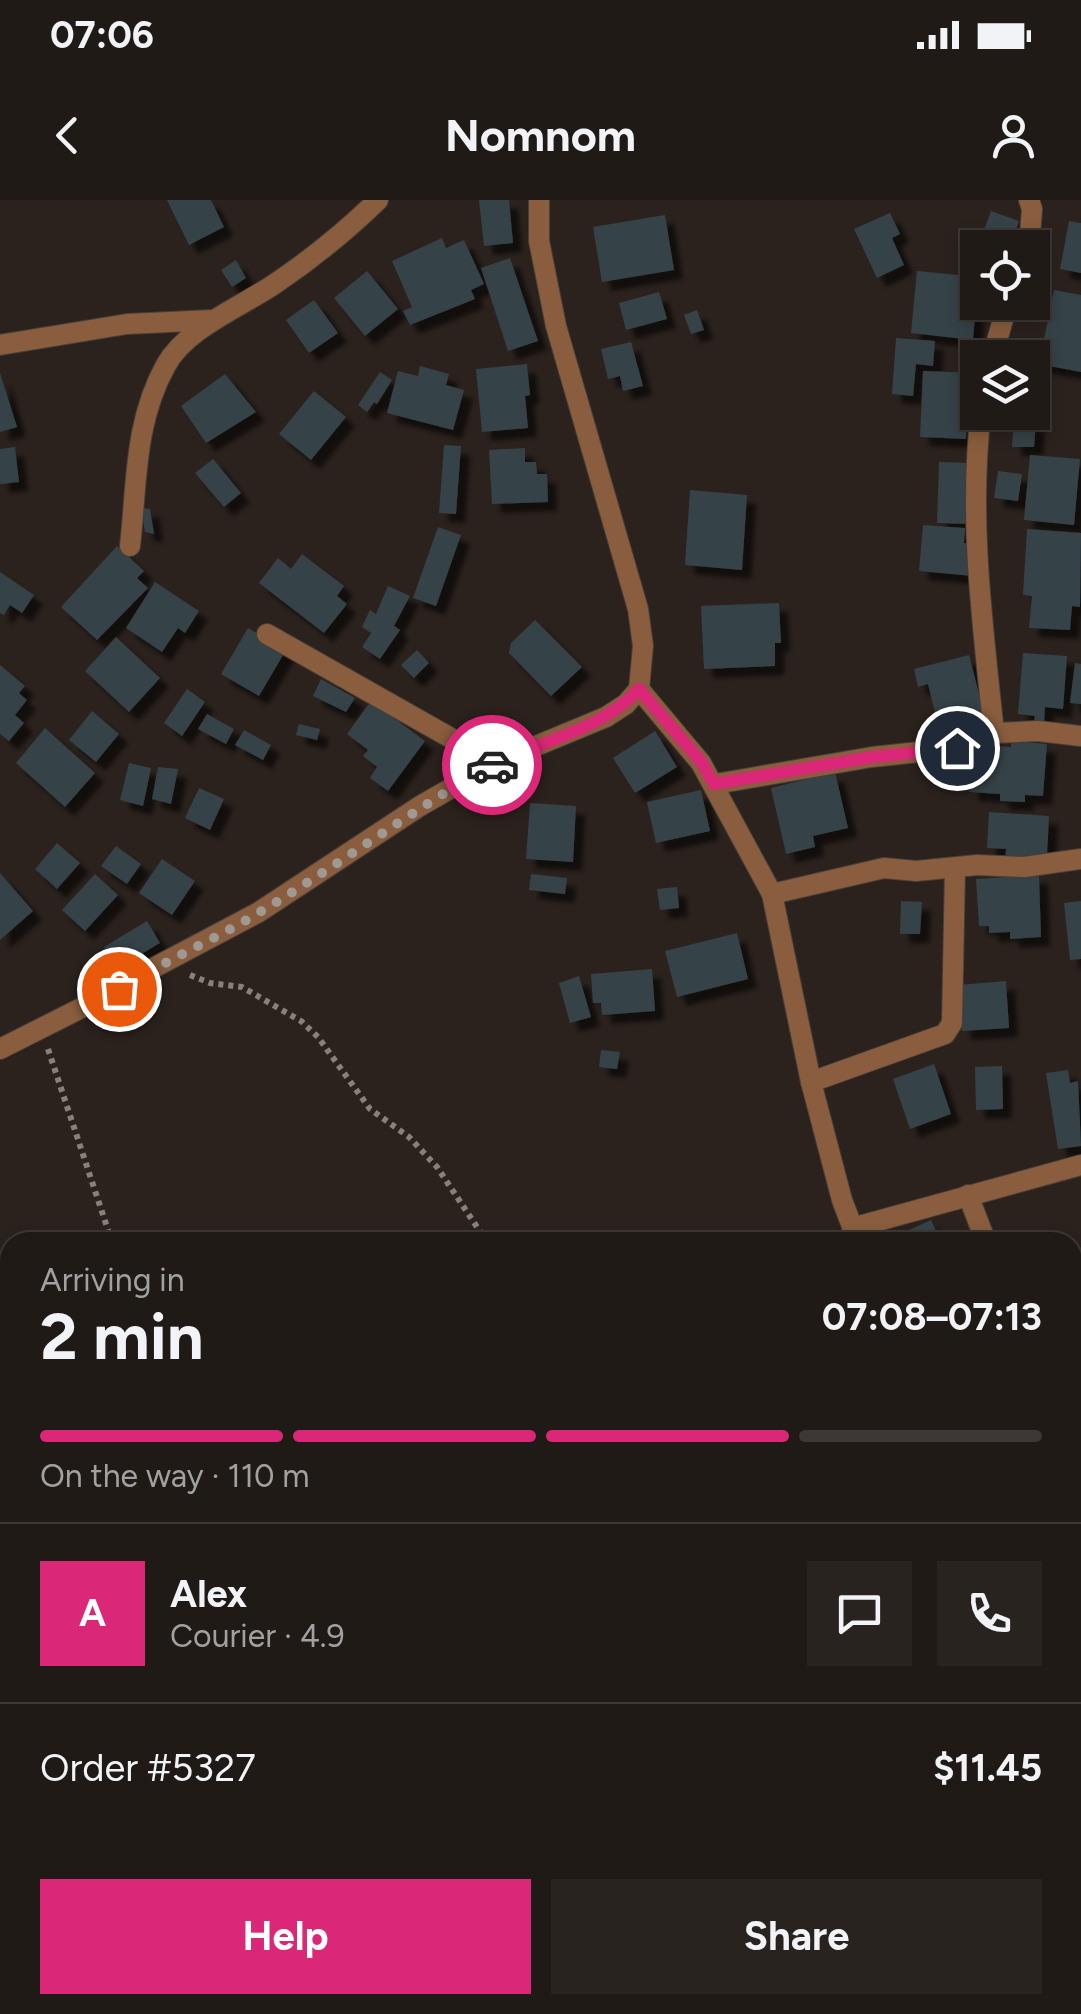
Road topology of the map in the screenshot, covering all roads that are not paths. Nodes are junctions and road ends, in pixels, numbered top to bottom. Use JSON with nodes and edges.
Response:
{"nodes":[{"id":1,"x":378,"y":200,"type":"edge"},
{"id":2,"x":538,"y":200,"type":"edge"},
{"id":3,"x":1028,"y":200,"type":"edge"},
{"id":4,"x":1030,"y":230,"type":"edge"},
{"id":5,"x":212,"y":320,"type":"junction"},
{"id":6,"x":0,"y":345,"type":"edge"},
{"id":7,"x":979,"y":430,"type":"edge"},
{"id":8,"x":130,"y":546,"type":"dead end"},
{"id":9,"x":267,"y":634,"type":"dead end"},
{"id":10,"x":639,"y":689,"type":"junction"},
{"id":11,"x":994,"y":733,"type":"junction"},
{"id":12,"x":1081,"y":736,"type":"edge"},
{"id":13,"x":495,"y":763,"type":"junction"},
{"id":14,"x":714,"y":784,"type":"junction"},
{"id":15,"x":1081,"y":859,"type":"edge"},
{"id":16,"x":955,"y":868,"type":"junction"},
{"id":17,"x":772,"y":894,"type":"junction"},
{"id":18,"x":0,"y":1049,"type":"edge"},
{"id":19,"x":812,"y":1082,"type":"junction"},
{"id":20,"x":1081,"y":1165,"type":"edge"},
{"id":21,"x":968,"y":1195,"type":"junction"},
{"id":22,"x":854,"y":1232,"type":"edge"},
{"id":23,"x":863,"y":1232,"type":"edge"},
{"id":24,"x":982,"y":1232,"type":"edge"}],
"edges":[{"from":1,"to":5,"type":"street"},
{"from":2,"to":10,"type":"street"},
{"from":3,"to":4,"type":"street"},
{"from":5,"to":6,"type":"street"},
{"from":5,"to":8,"type":"street"},
{"from":7,"to":11,"type":"street"},
{"from":9,"to":13,"type":"street"},
{"from":10,"to":13,"type":"street"},
{"from":10,"to":14,"type":"street"},
{"from":11,"to":12,"type":"street"},
{"from":11,"to":14,"type":"street"},
{"from":13,"to":18,"type":"street"},
{"from":14,"to":17,"type":"street"},
{"from":15,"to":16,"type":"street"},
{"from":16,"to":17,"type":"street"},
{"from":16,"to":19,"type":"street"},
{"from":17,"to":19,"type":"street"},
{"from":19,"to":22,"type":"street"},
{"from":20,"to":21,"type":"street"},
{"from":21,"to":23,"type":"street"},
{"from":21,"to":24,"type":"street"}]}
